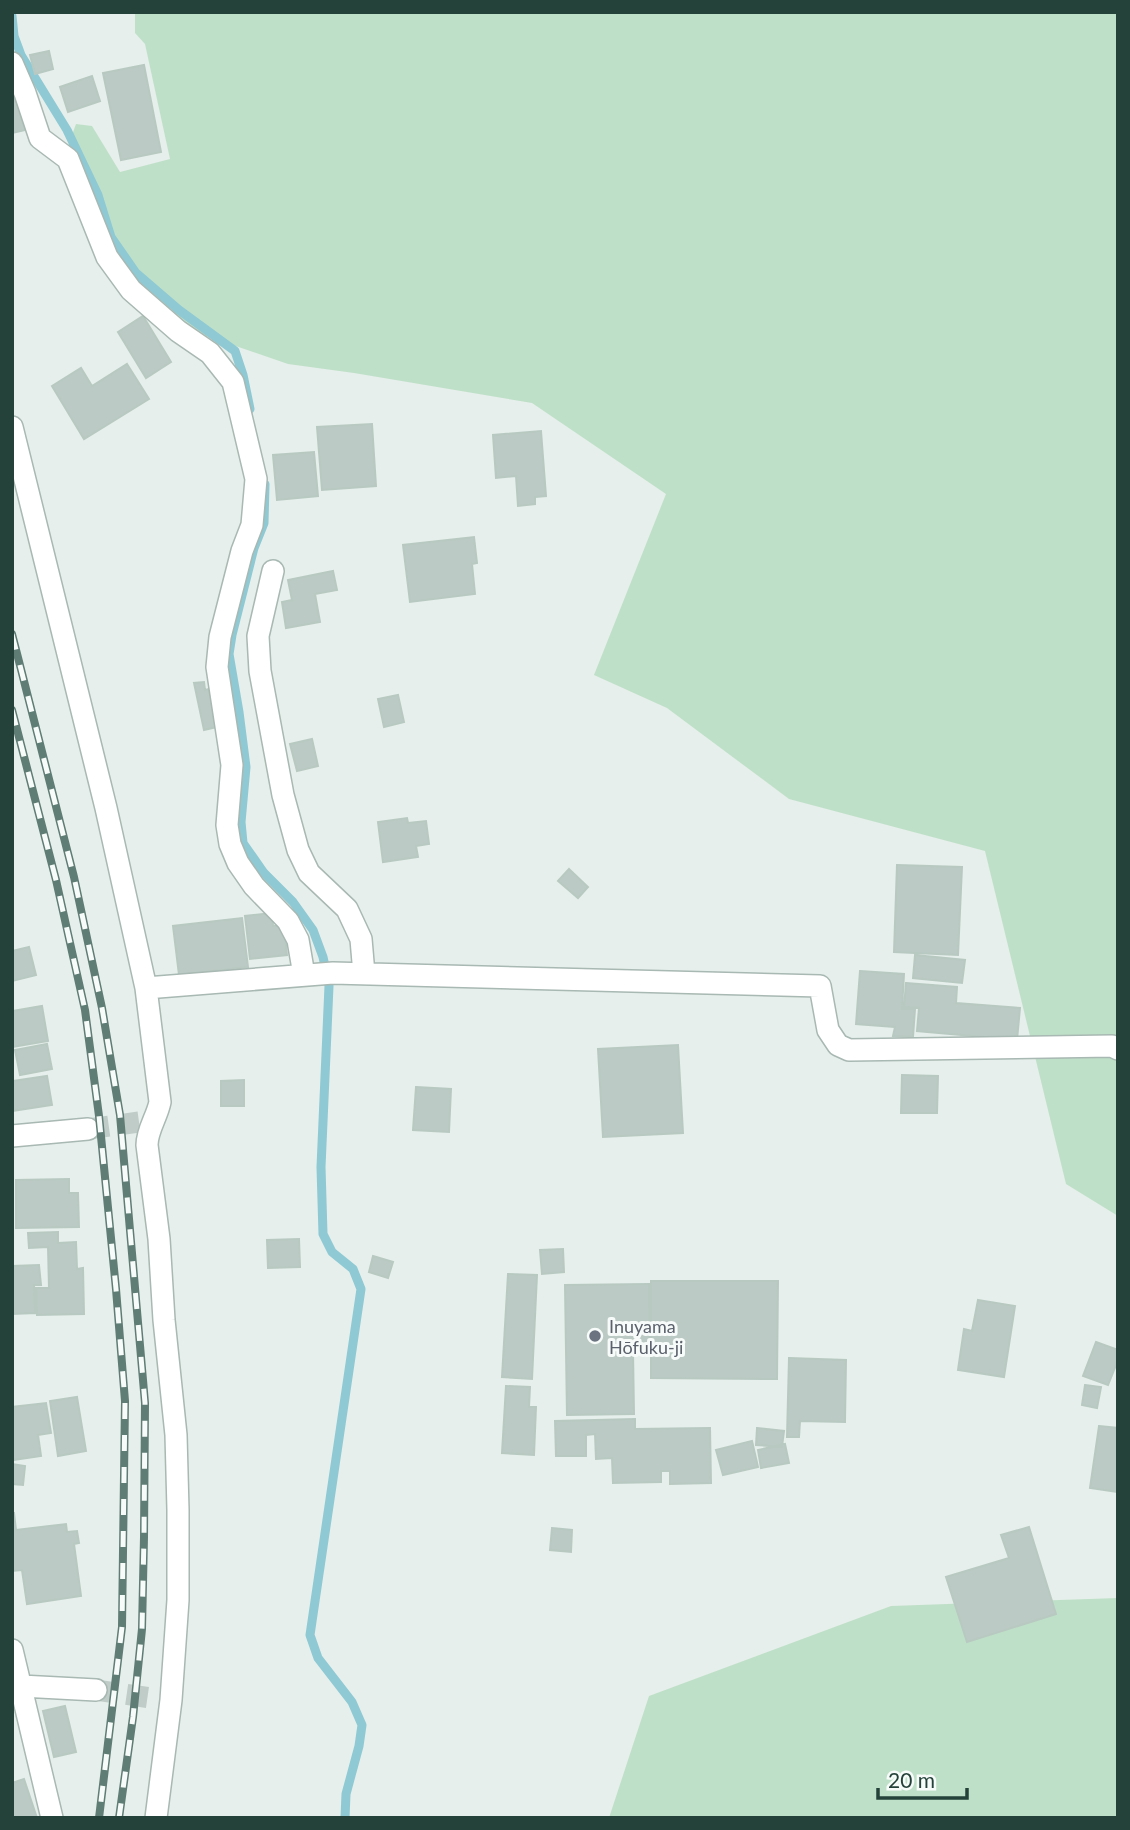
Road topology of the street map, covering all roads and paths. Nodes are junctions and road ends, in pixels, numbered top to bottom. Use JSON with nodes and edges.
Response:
{"nodes":[{"id":1,"x":12,"y":63,"type":"edge"},
{"id":2,"x":12,"y":427,"type":"edge"},
{"id":3,"x":273,"y":571,"type":"dead end"},
{"id":4,"x":319,"y":974,"type":"junction"},
{"id":5,"x":364,"y":974,"type":"junction"},
{"id":6,"x":146,"y":988,"type":"junction"},
{"id":7,"x":1118,"y":1049,"type":"edge"},
{"id":8,"x":88,"y":1129,"type":"tunnel mouth"},
{"id":9,"x":12,"y":1136,"type":"edge"},
{"id":10,"x":12,"y":1650,"type":"edge"},
{"id":11,"x":21,"y":1686,"type":"junction"},
{"id":12,"x":96,"y":1690,"type":"tunnel mouth"},
{"id":13,"x":52,"y":1818,"type":"edge"},
{"id":14,"x":156,"y":1818,"type":"edge"}],
"edges":[{"from":1,"to":4,"type":"street"},
{"from":2,"to":6,"type":"street"},
{"from":3,"to":5,"type":"street"},
{"from":4,"to":5,"type":"street"},
{"from":4,"to":6,"type":"street"},
{"from":5,"to":7,"type":"street"},
{"from":6,"to":14,"type":"street"},
{"from":8,"to":9,"type":"street"},
{"from":10,"to":11,"type":"street"},
{"from":11,"to":12,"type":"street"},
{"from":11,"to":13,"type":"street"}]}
